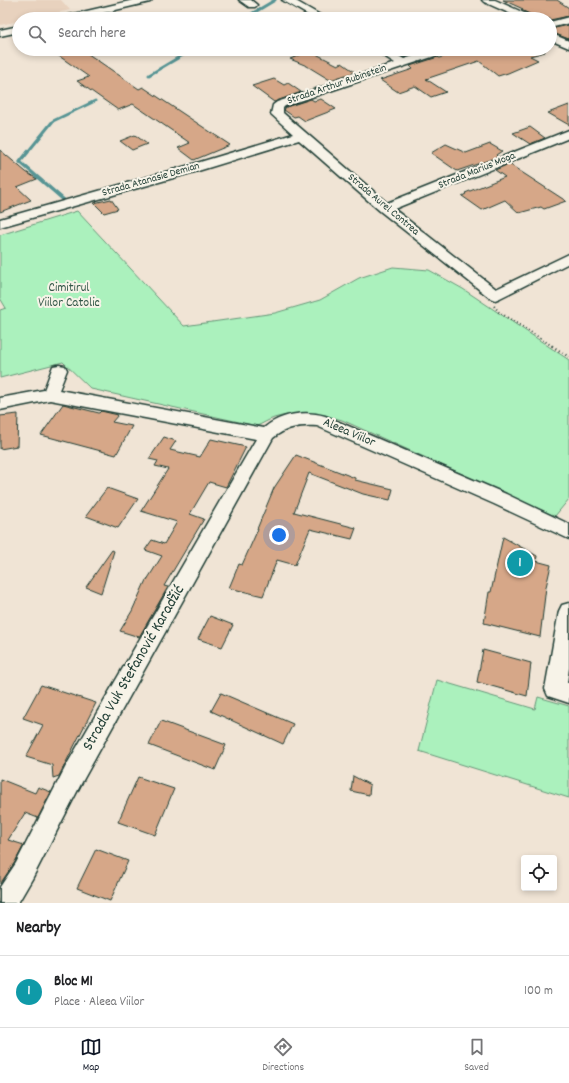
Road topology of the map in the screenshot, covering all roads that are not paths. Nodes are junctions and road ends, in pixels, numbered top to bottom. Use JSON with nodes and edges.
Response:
{"nodes":[{"id":1,"x":147,"y":0,"type":"edge"},
{"id":2,"x":244,"y":0,"type":"edge"},
{"id":3,"x":287,"y":0,"type":"edge"},
{"id":4,"x":487,"y":0,"type":"edge"},
{"id":5,"x":256,"y":2,"type":"edge"},
{"id":6,"x":95,"y":12,"type":"edge"},
{"id":7,"x":309,"y":12,"type":"edge"},
{"id":8,"x":514,"y":12,"type":"edge"},
{"id":9,"x":569,"y":20,"type":"edge"},
{"id":10,"x":557,"y":23,"type":"edge"},
{"id":11,"x":12,"y":30,"type":"edge"},
{"id":12,"x":0,"y":33,"type":"edge"},
{"id":13,"x":557,"y":39,"type":"edge"},
{"id":14,"x":569,"y":45,"type":"edge"},
{"id":15,"x":390,"y":56,"type":"edge"},
{"id":16,"x":424,"y":56,"type":"edge"},
{"id":17,"x":403,"y":63,"type":"junction"},
{"id":18,"x":276,"y":110,"type":"joint"},
{"id":19,"x":569,"y":134,"type":"edge"},
{"id":20,"x":302,"y":135,"type":"junction"},
{"id":21,"x":385,"y":208,"type":"junction"},
{"id":22,"x":0,"y":224,"type":"edge"},
{"id":23,"x":569,"y":258,"type":"edge"},
{"id":24,"x":59,"y":370,"type":"dead end"},
{"id":25,"x":50,"y":394,"type":"junction"},
{"id":26,"x":0,"y":404,"type":"edge"},
{"id":27,"x":267,"y":434,"type":"junction"},
{"id":28,"x":569,"y":532,"type":"edge"},
{"id":29,"x":569,"y":611,"type":"edge"},
{"id":30,"x":569,"y":693,"type":"edge"},
{"id":31,"x":4,"y":903,"type":"edge"}],
"edges":[{"from":1,"to":6,"type":"street"},
{"from":2,"to":5,"type":"street"},
{"from":3,"to":7,"type":"street"},
{"from":4,"to":8,"type":"street"},
{"from":9,"to":10,"type":"street"},
{"from":11,"to":12,"type":"street"},
{"from":13,"to":14,"type":"street"},
{"from":15,"to":17,"type":"street"},
{"from":16,"to":17,"type":"street","name":"Strada Arthur Rubinstein"},
{"from":17,"to":18,"type":"street","name":"Strada Arthur Rubinstein"},
{"from":18,"to":20,"type":"street","name":"Strada Aurel Contrea"},
{"from":19,"to":21,"type":"street","name":"Strada Marius Moga"},
{"from":20,"to":21,"type":"street","name":"Strada Aurel Contrea"},
{"from":20,"to":22,"type":"street","name":"Strada Atanasie Demian"},
{"from":21,"to":23,"type":"street","name":"Strada Aurel Contrea"},
{"from":24,"to":25,"type":"street"},
{"from":25,"to":26,"type":"street"},
{"from":25,"to":27,"type":"street"},
{"from":27,"to":28,"type":"street","name":"Aleea Viilor"},
{"from":27,"to":31,"type":"street","name":"Strada Vuk Stefanović Karadžić"},
{"from":29,"to":30,"type":"street"}]}
